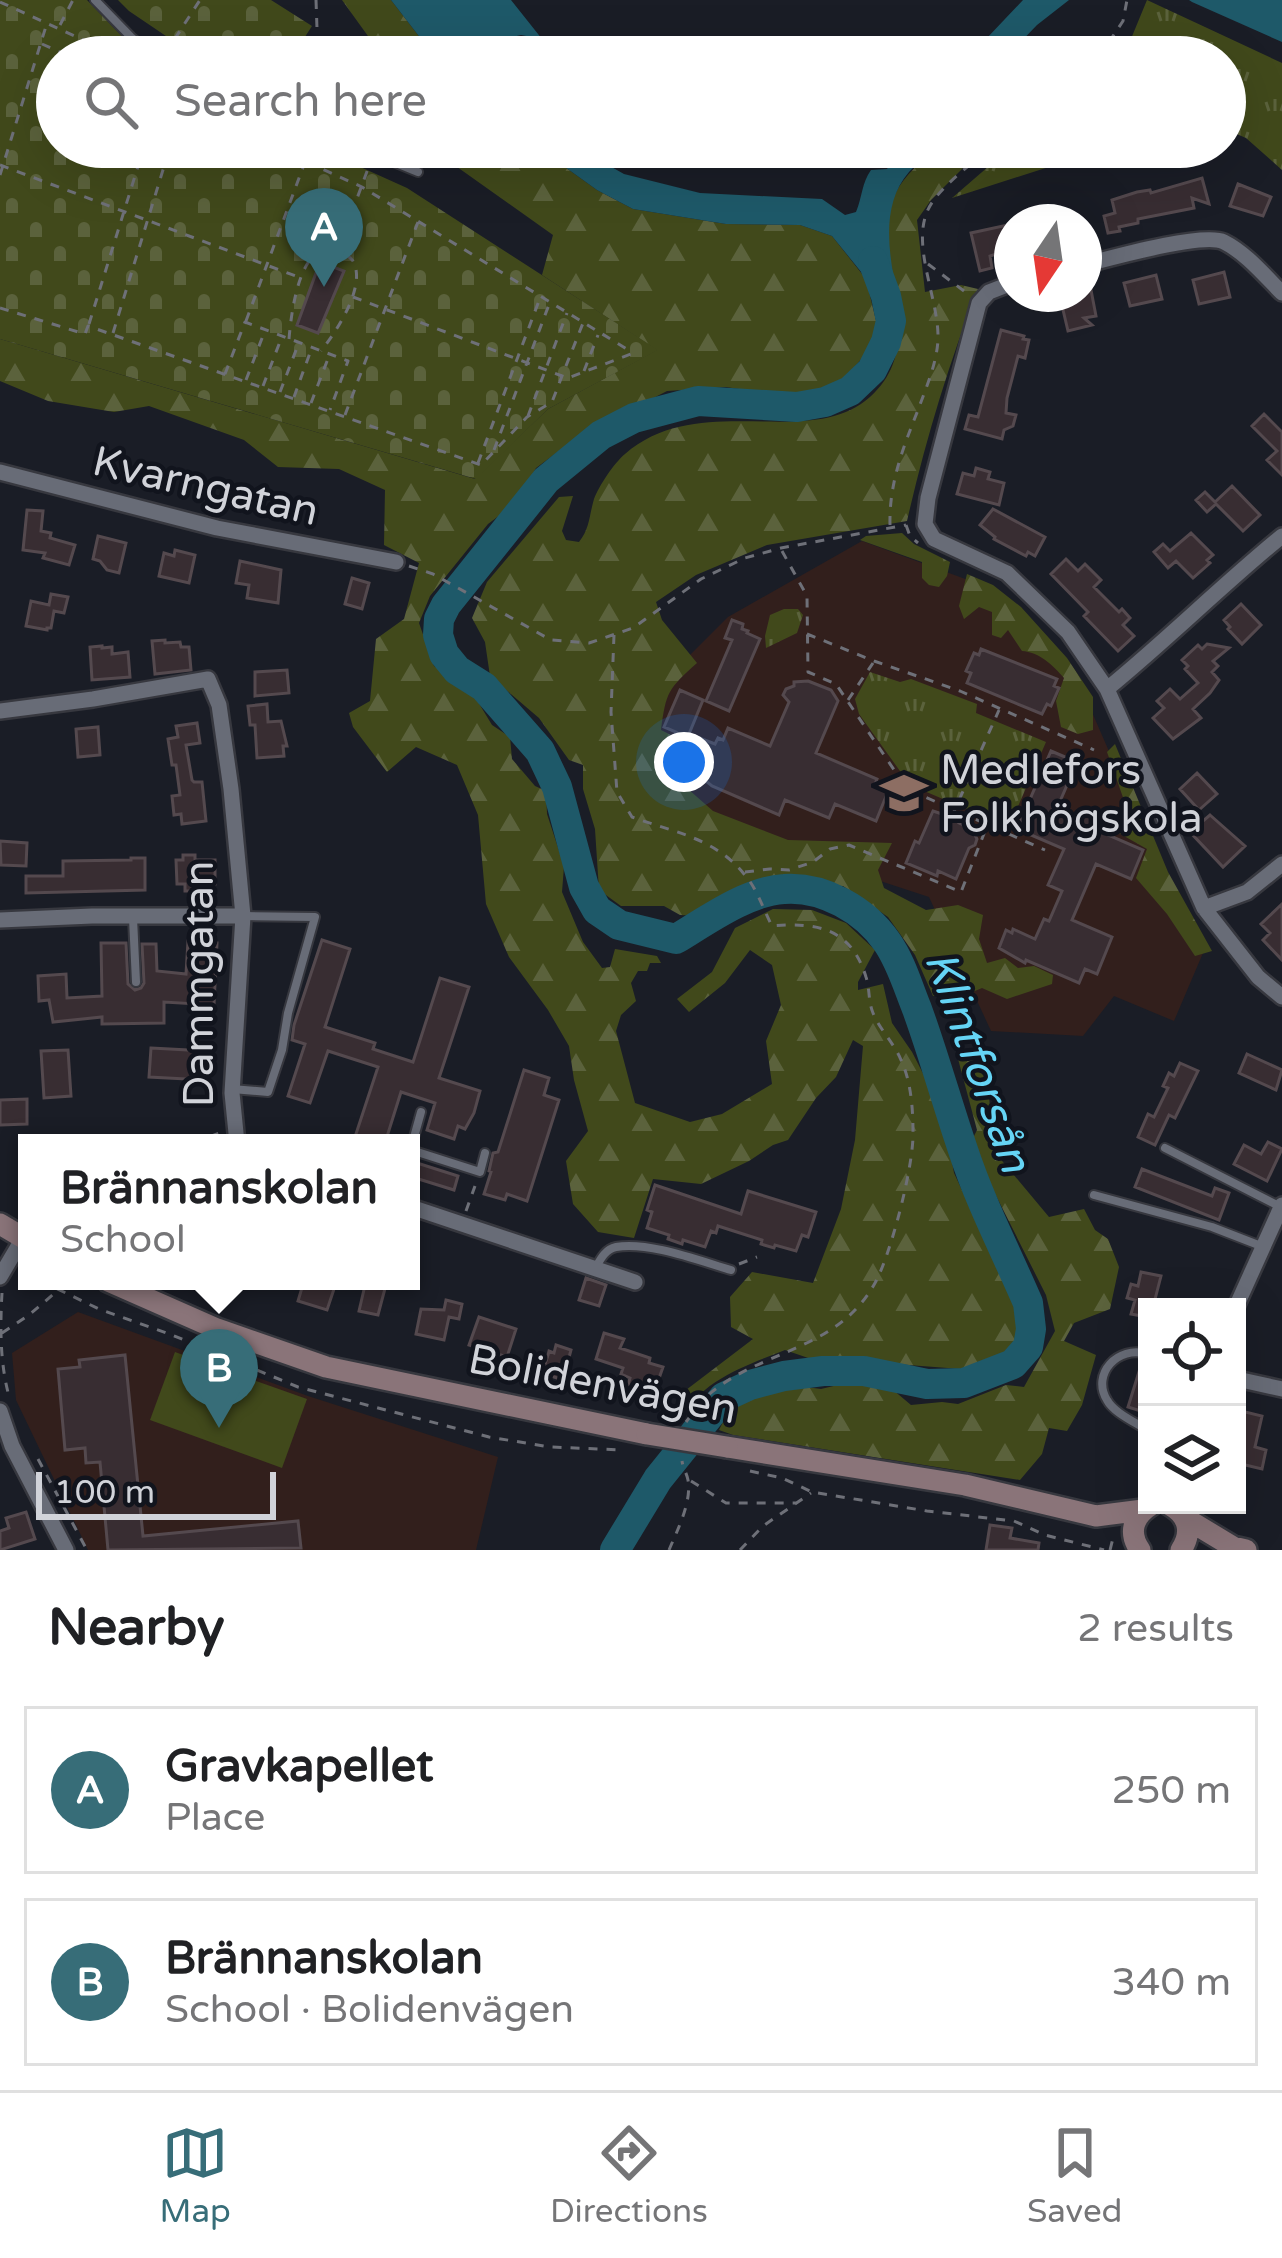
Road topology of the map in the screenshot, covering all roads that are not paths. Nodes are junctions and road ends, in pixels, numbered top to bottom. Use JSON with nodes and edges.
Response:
{"nodes":[{"id":1,"x":95,"y":0,"type":"edge"},
{"id":2,"x":130,"y":36,"type":"edge"},
{"id":3,"x":408,"y":168,"type":"edge"},
{"id":4,"x":418,"y":172,"type":"dead end"},
{"id":5,"x":1102,"y":261,"type":"edge"},
{"id":6,"x":994,"y":290,"type":"edge"},
{"id":7,"x":1282,"y":292,"type":"edge"},
{"id":8,"x":0,"y":472,"type":"edge"},
{"id":9,"x":1282,"y":536,"type":"edge"},
{"id":10,"x":396,"y":562,"type":"road end"},
{"id":11,"x":1107,"y":689,"type":"junction"},
{"id":12,"x":0,"y":711,"type":"edge"},
{"id":13,"x":1282,"y":864,"type":"edge"},
{"id":14,"x":1204,"y":908,"type":"junction"},
{"id":15,"x":133,"y":916,"type":"junction"},
{"id":16,"x":243,"y":916,"type":"junction"},
{"id":17,"x":0,"y":920,"type":"edge"},
{"id":18,"x":136,"y":982,"type":"dead end"},
{"id":19,"x":1282,"y":998,"type":"edge"},
{"id":20,"x":232,"y":1089,"type":"junction"},
{"id":21,"x":421,"y":1112,"type":"dead end"},
{"id":22,"x":235,"y":1134,"type":"edge"},
{"id":23,"x":415,"y":1134,"type":"edge"},
{"id":24,"x":1165,"y":1148,"type":"dead end"},
{"id":25,"x":420,"y":1152,"type":"edge"},
{"id":26,"x":485,"y":1153,"type":"dead end"},
{"id":27,"x":1094,"y":1196,"type":"dead end"},
{"id":28,"x":1281,"y":1206,"type":"edge"},
{"id":29,"x":420,"y":1210,"type":"edge"},
{"id":30,"x":1262,"y":1246,"type":"junction"},
{"id":31,"x":18,"y":1252,"type":"edge"},
{"id":32,"x":596,"y":1268,"type":"junction"},
{"id":33,"x":731,"y":1270,"type":"dead end"},
{"id":34,"x":3,"y":1280,"type":"edge"},
{"id":35,"x":635,"y":1282,"type":"dead end"},
{"id":36,"x":128,"y":1290,"type":"edge"},
{"id":37,"x":1240,"y":1298,"type":"edge"},
{"id":38,"x":1138,"y":1352,"type":"edge"},
{"id":39,"x":1246,"y":1381,"type":"edge"},
{"id":40,"x":1282,"y":1389,"type":"edge"},
{"id":41,"x":5,"y":1405,"type":"edge"},
{"id":42,"x":1138,"y":1423,"type":"edge"},
{"id":43,"x":1138,"y":1509,"type":"edge"},
{"id":44,"x":1142,"y":1514,"type":"edge"},
{"id":45,"x":1181,"y":1514,"type":"edge"},
{"id":46,"x":1185,"y":1514,"type":"edge"},
{"id":47,"x":1096,"y":1516,"type":"junction"},
{"id":48,"x":1240,"y":1548,"type":"edge"},
{"id":49,"x":1139,"y":1549,"type":"edge"},
{"id":50,"x":66,"y":1550,"type":"edge"},
{"id":51,"x":1181,"y":1550,"type":"edge"},
{"id":52,"x":1192,"y":1550,"type":"edge"}],
"edges":[{"from":1,"to":2,"type":"lane"},
{"from":3,"to":4,"type":"lane"},
{"from":5,"to":7,"type":"street"},
{"from":6,"to":11,"type":"street"},
{"from":8,"to":10,"type":"street","name":"Kvarngatan"},
{"from":9,"to":11,"type":"street"},
{"from":11,"to":14,"type":"street"},
{"from":12,"to":16,"type":"street","name":"Dammgatan"},
{"from":13,"to":14,"type":"street"},
{"from":14,"to":19,"type":"street"},
{"from":15,"to":16,"type":"street"},
{"from":15,"to":17,"type":"street"},
{"from":15,"to":18,"type":"lane"},
{"from":16,"to":20,"type":"street","name":"Dammgatan"},
{"from":16,"to":20,"type":"lane"},
{"from":20,"to":22,"type":"street","name":"Dammgatan"},
{"from":21,"to":23,"type":"lane"},
{"from":24,"to":28,"type":"lane"},
{"from":25,"to":26,"type":"lane"},
{"from":27,"to":30,"type":"lane"},
{"from":28,"to":30,"type":"street"},
{"from":29,"to":32,"type":"street"},
{"from":30,"to":37,"type":"street"},
{"from":31,"to":34,"type":"street"},
{"from":32,"to":33,"type":"lane"},
{"from":32,"to":35,"type":"street"},
{"from":36,"to":47,"type":"main road","name":"Bolidenvägen","bridge":true},
{"from":38,"to":42,"type":"lane"},
{"from":39,"to":40,"type":"street"},
{"from":41,"to":50,"type":"street"},
{"from":43,"to":47,"type":"main road","name":"Bolidenvägen"},
{"from":44,"to":49,"type":"main road","name":"Bolidenvägen"},
{"from":45,"to":51,"type":"main road"},
{"from":46,"to":48,"type":"main road"},
{"from":47,"to":49,"type":"main road","name":"Bolidenvägen"},
{"from":48,"to":52,"type":"main road"}]}
